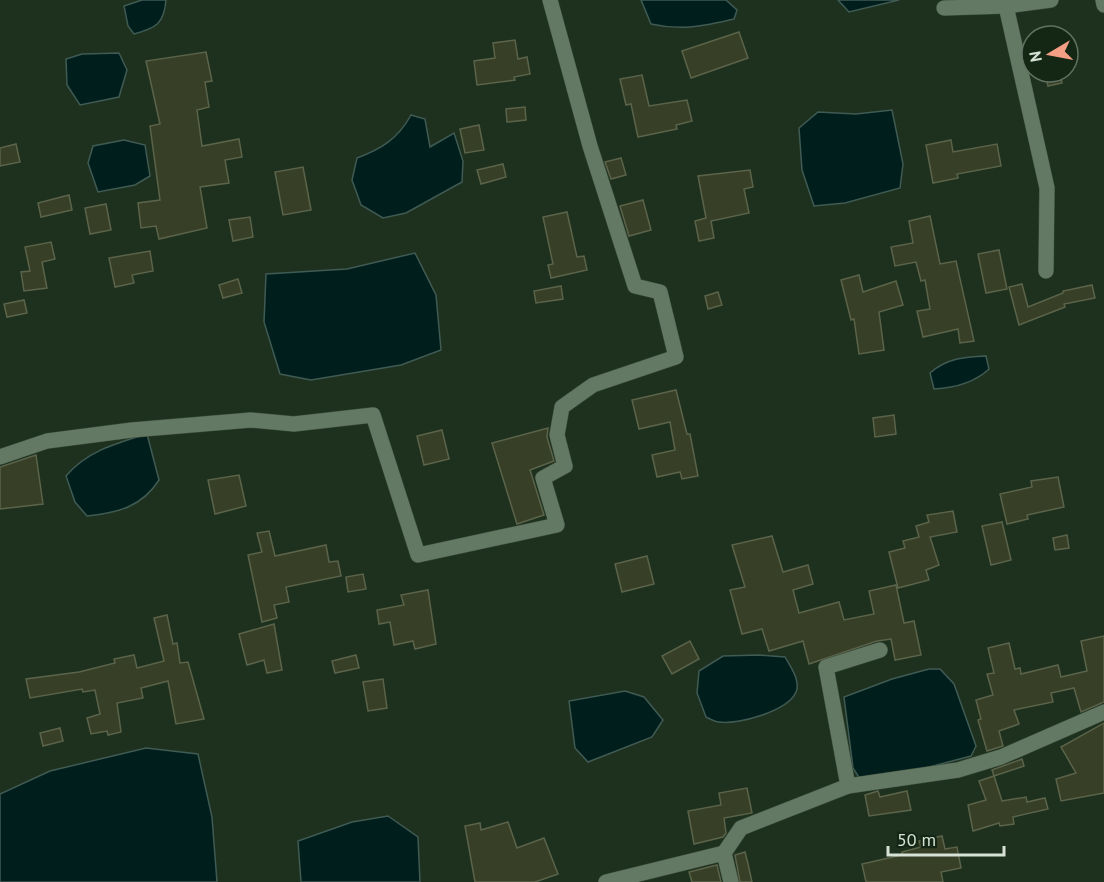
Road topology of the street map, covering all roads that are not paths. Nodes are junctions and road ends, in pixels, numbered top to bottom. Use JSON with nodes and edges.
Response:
{"nodes":[{"id":1,"x":550,"y":0,"type":"edge"},
{"id":2,"x":1051,"y":0,"type":"edge"},
{"id":3,"x":1103,"y":0,"type":"edge"},
{"id":4,"x":1104,"y":5,"type":"edge"},
{"id":5,"x":1005,"y":6,"type":"junction"},
{"id":6,"x":944,"y":8,"type":"dead end"},
{"id":7,"x":1046,"y":271,"type":"dead end"},
{"id":8,"x":0,"y":457,"type":"edge"},
{"id":9,"x":880,"y":650,"type":"dead end"},
{"id":10,"x":1104,"y":712,"type":"edge"},
{"id":11,"x":848,"y":786,"type":"junction"},
{"id":12,"x":724,"y":853,"type":"junction"},
{"id":13,"x":606,"y":882,"type":"edge"},
{"id":14,"x":730,"y":882,"type":"edge"}],
"edges":[{"from":1,"to":8,"type":"street"},
{"from":2,"to":5,"type":"street"},
{"from":3,"to":4,"type":"street"},
{"from":5,"to":6,"type":"street"},
{"from":5,"to":7,"type":"street"},
{"from":9,"to":11,"type":"street"},
{"from":10,"to":11,"type":"street"},
{"from":11,"to":12,"type":"street"},
{"from":12,"to":13,"type":"street"},
{"from":12,"to":14,"type":"street"}]}
